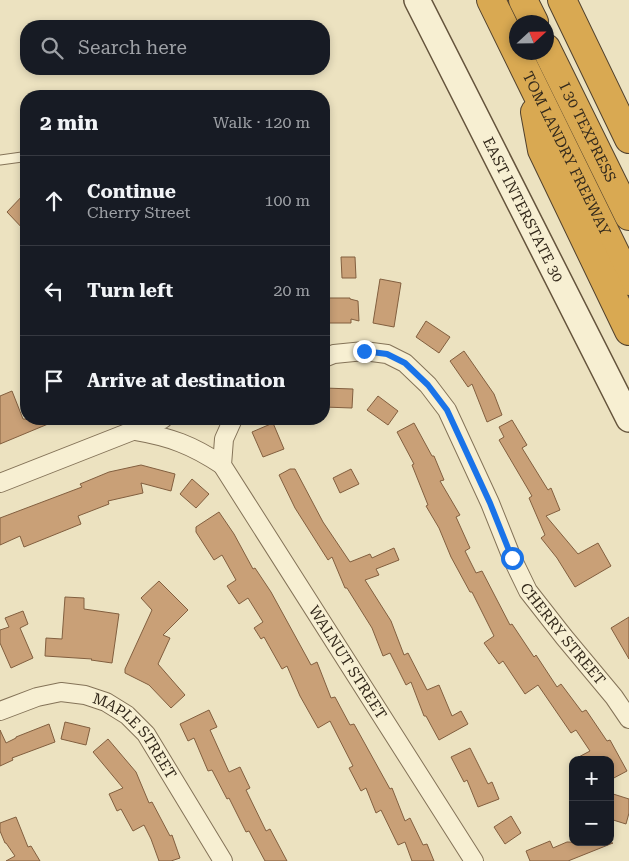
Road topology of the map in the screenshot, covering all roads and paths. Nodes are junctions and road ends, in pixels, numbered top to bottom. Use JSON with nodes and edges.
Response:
{"nodes":[{"id":1,"x":417,"y":0,"type":"edge"},
{"id":2,"x":491,"y":0,"type":"edge"},
{"id":3,"x":523,"y":0,"type":"edge"},
{"id":4,"x":562,"y":0,"type":"edge"},
{"id":5,"x":530,"y":15,"type":"edge"},
{"id":6,"x":552,"y":60,"type":"edge"},
{"id":7,"x":527,"y":74,"type":"junction"},
{"id":8,"x":629,"y":139,"type":"edge"},
{"id":9,"x":20,"y":158,"type":"edge"},
{"id":10,"x":0,"y":160,"type":"edge"},
{"id":11,"x":629,"y":216,"type":"edge"},
{"id":12,"x":629,"y":281,"type":"edge"},
{"id":13,"x":629,"y":330,"type":"edge"},
{"id":14,"x":330,"y":356,"type":"edge"},
{"id":15,"x":629,"y":419,"type":"edge"},
{"id":16,"x":147,"y":425,"type":"edge"},
{"id":17,"x":230,"y":425,"type":"edge"},
{"id":18,"x":134,"y":430,"type":"junction"},
{"id":19,"x":222,"y":465,"type":"junction"},
{"id":20,"x":0,"y":483,"type":"edge"},
{"id":21,"x":0,"y":711,"type":"edge"},
{"id":22,"x":629,"y":718,"type":"edge"},
{"id":23,"x":223,"y":861,"type":"edge"},
{"id":24,"x":474,"y":861,"type":"edge"}],
"edges":[{"from":1,"to":15,"type":"main road","name":"EAST INTERSTATE 30"},
{"from":2,"to":7,"type":"highway","name":"TOM LANDRY FREEWAY"},
{"from":3,"to":5,"type":"highway"},
{"from":4,"to":8,"type":"highway"},
{"from":6,"to":11,"type":"highway","name":"I 30 TEXPRESS"},
{"from":7,"to":12,"type":"highway","name":"TOM LANDRY FREEWAY"},
{"from":7,"to":13,"type":"highway"},
{"from":9,"to":10,"type":"lane"},
{"from":14,"to":22,"type":"street","name":"CHERRY STREET"},
{"from":16,"to":18,"type":"street"},
{"from":17,"to":19,"type":"street"},
{"from":18,"to":19,"type":"street","name":"WALNUT STREET"},
{"from":18,"to":20,"type":"street"},
{"from":19,"to":24,"type":"street","name":"WALNUT STREET"},
{"from":21,"to":23,"type":"street","name":"MAPLE STREET"}]}
